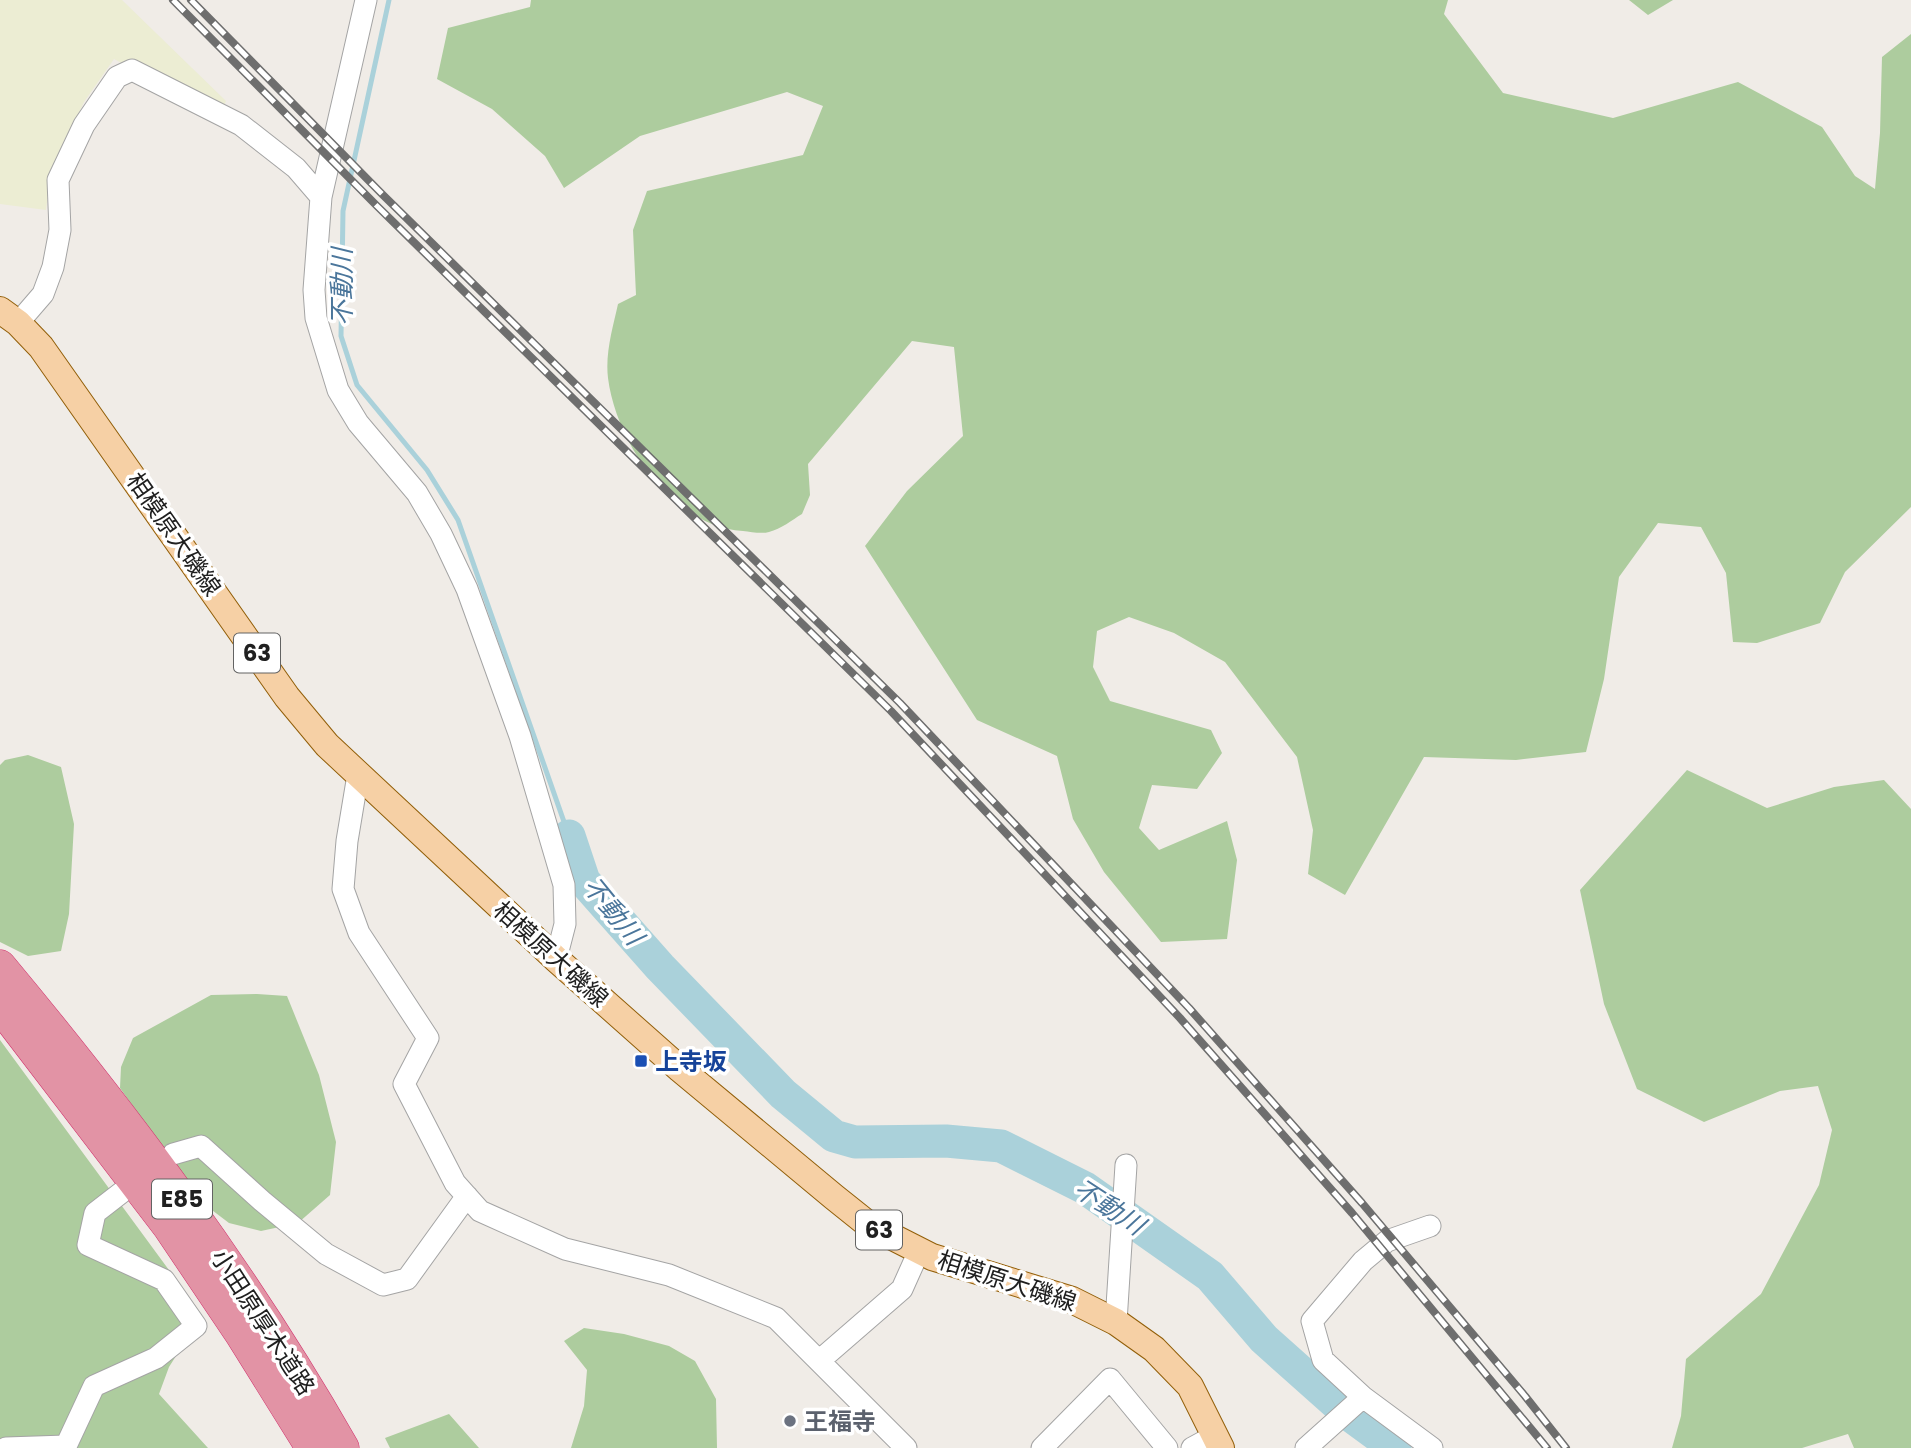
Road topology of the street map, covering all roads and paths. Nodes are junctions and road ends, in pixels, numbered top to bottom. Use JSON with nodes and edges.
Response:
{"nodes":[{"id":1,"x":366,"y":0,"type":"edge"},
{"id":2,"x":321,"y":197,"type":"junction"},
{"id":3,"x":9,"y":317,"type":"edge"},
{"id":4,"x":358,"y":775,"type":"junction"},
{"id":5,"x":556,"y":959,"type":"junction"},
{"id":6,"x":0,"y":966,"type":"edge"},
{"id":7,"x":0,"y":1006,"type":"edge"},
{"id":8,"x":173,"y":1154,"type":"dead end"},
{"id":9,"x":1126,"y":1165,"type":"dead end"},
{"id":10,"x":126,"y":1189,"type":"dead end"},
{"id":11,"x":467,"y":1196,"type":"junction"},
{"id":12,"x":1430,"y":1226,"type":"dead end"},
{"id":13,"x":919,"y":1251,"type":"junction"},
{"id":14,"x":1116,"y":1322,"type":"junction"},
{"id":15,"x":819,"y":1361,"type":"junction"},
{"id":16,"x":1363,"y":1397,"type":"junction"},
{"id":17,"x":1219,"y":1442,"type":"edge"},
{"id":18,"x":6,"y":1448,"type":"edge"},
{"id":19,"x":312,"y":1448,"type":"edge"},
{"id":20,"x":343,"y":1448,"type":"edge"},
{"id":21,"x":906,"y":1448,"type":"edge"},
{"id":22,"x":1042,"y":1448,"type":"edge"},
{"id":23,"x":1167,"y":1448,"type":"edge"},
{"id":24,"x":1192,"y":1448,"type":"edge"},
{"id":25,"x":1306,"y":1448,"type":"edge"},
{"id":26,"x":1432,"y":1448,"type":"edge"}],
"edges":[{"from":1,"to":2,"type":"street"},
{"from":2,"to":3,"type":"street"},
{"from":2,"to":5,"type":"street"},
{"from":3,"to":4,"type":"main road","name":"相模原大磯線","number":"63"},
{"from":4,"to":5,"type":"main road","name":"相模原大磯線","number":"63"},
{"from":4,"to":11,"type":"street"},
{"from":5,"to":13,"type":"main road","name":"相模原大磯線","number":"63"},
{"from":6,"to":20,"type":"highway","name":"小田原厚木道路","number":"E85"},
{"from":7,"to":19,"type":"highway","name":"小田原厚木道路","number":"E85"},
{"from":8,"to":11,"type":"street"},
{"from":9,"to":14,"type":"street"},
{"from":10,"to":18,"type":"street"},
{"from":11,"to":15,"type":"street"},
{"from":12,"to":16,"type":"street"},
{"from":13,"to":14,"type":"main road","name":"相模原大磯線","number":"63"},
{"from":13,"to":15,"type":"street"},
{"from":14,"to":17,"type":"main road","name":"相模原大磯線","number":"63"},
{"from":15,"to":21,"type":"street"},
{"from":16,"to":25,"type":"street"},
{"from":16,"to":26,"type":"street"},
{"from":17,"to":24,"type":"street"},
{"from":22,"to":23,"type":"street"}]}
